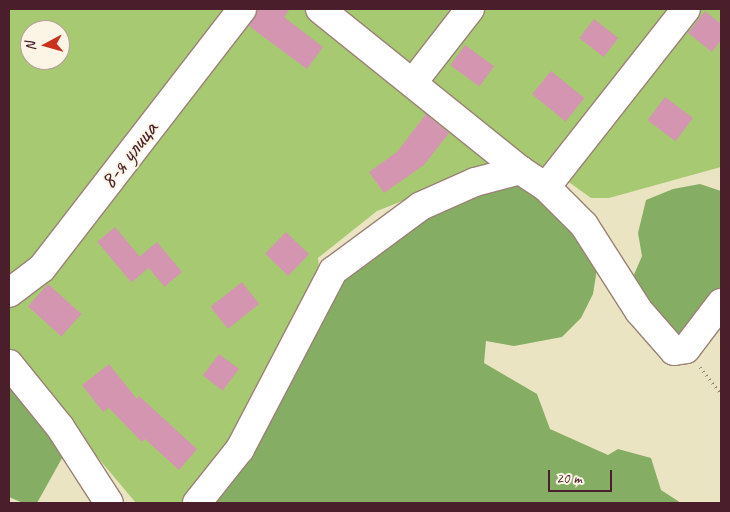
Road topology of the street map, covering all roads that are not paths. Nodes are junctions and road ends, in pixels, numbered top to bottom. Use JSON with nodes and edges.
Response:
{"nodes":[{"id":1,"x":242,"y":9,"type":"edge"},
{"id":2,"x":320,"y":9,"type":"edge"},
{"id":3,"x":470,"y":9,"type":"edge"},
{"id":4,"x":686,"y":9,"type":"edge"},
{"id":5,"x":414,"y":81,"type":"junction"},
{"id":6,"x":520,"y":170,"type":"junction"},
{"id":7,"x":546,"y":187,"type":"junction"},
{"id":8,"x":9,"y":293,"type":"edge"},
{"id":9,"x":721,"y":303,"type":"edge"},
{"id":10,"x":9,"y":364,"type":"edge"},
{"id":11,"x":110,"y":503,"type":"edge"},
{"id":12,"x":197,"y":503,"type":"edge"}],
"edges":[{"from":1,"to":8,"type":"street","name":"8-я улица"},
{"from":2,"to":5,"type":"street"},
{"from":3,"to":5,"type":"street"},
{"from":4,"to":7,"type":"street"},
{"from":5,"to":6,"type":"street"},
{"from":6,"to":7,"type":"street"},
{"from":6,"to":12,"type":"street"},
{"from":7,"to":9,"type":"street"},
{"from":10,"to":11,"type":"street"}]}
